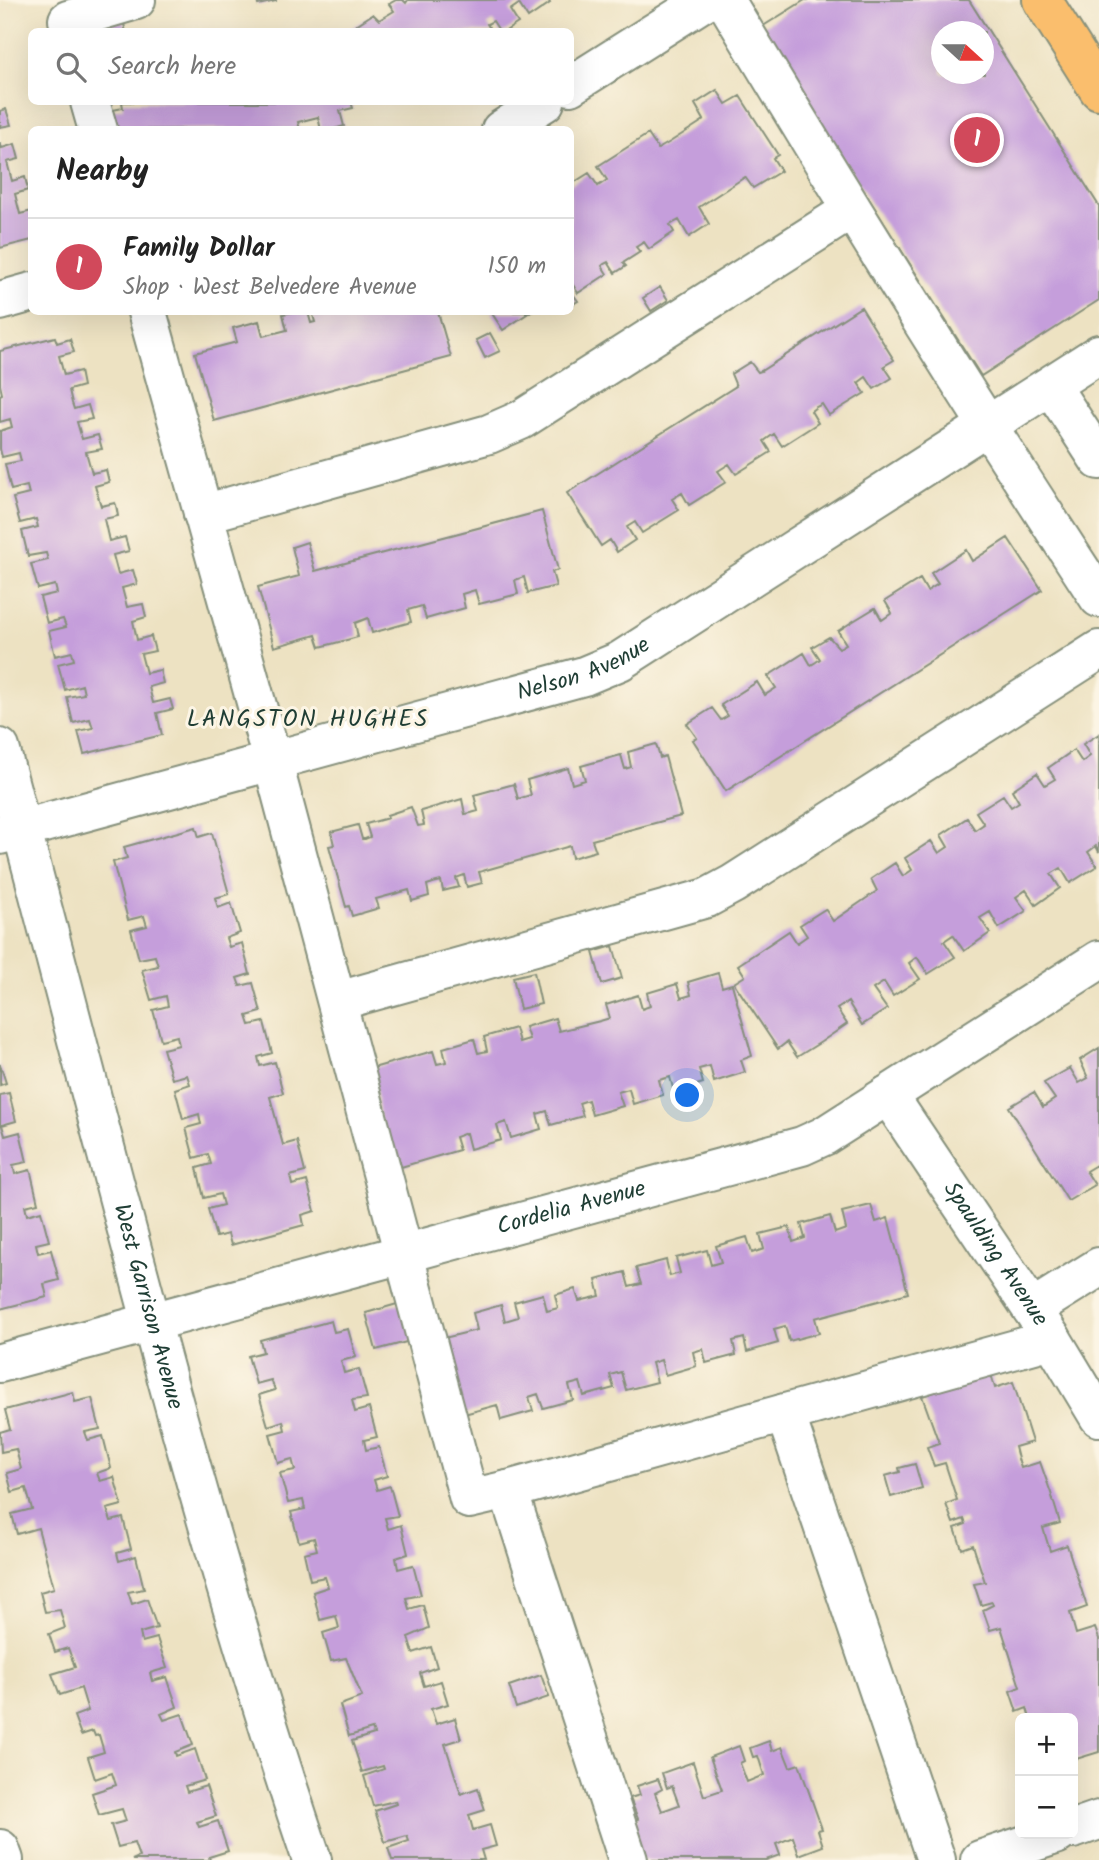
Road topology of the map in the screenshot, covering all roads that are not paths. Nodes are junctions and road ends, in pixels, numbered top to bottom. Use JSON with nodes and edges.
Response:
{"nodes":[{"id":1,"x":136,"y":0,"type":"edge"},
{"id":2,"x":706,"y":0,"type":"edge"},
{"id":3,"x":725,"y":0,"type":"edge"},
{"id":4,"x":1042,"y":0,"type":"edge"},
{"id":5,"x":67,"y":17,"type":"edge"},
{"id":6,"x":574,"y":83,"type":"edge"},
{"id":7,"x":1099,"y":90,"type":"edge"},
{"id":8,"x":91,"y":105,"type":"edge"},
{"id":9,"x":540,"y":105,"type":"edge"},
{"id":10,"x":97,"y":126,"type":"edge"},
{"id":11,"x":507,"y":126,"type":"edge"},
{"id":12,"x":851,"y":210,"type":"junction"},
{"id":13,"x":28,"y":293,"type":"edge"},
{"id":14,"x":0,"y":301,"type":"edge"},
{"id":15,"x":148,"y":315,"type":"edge"},
{"id":16,"x":1099,"y":355,"type":"edge"},
{"id":17,"x":1051,"y":386,"type":"junction"},
{"id":18,"x":986,"y":426,"type":"junction"},
{"id":19,"x":1099,"y":460,"type":"edge"},
{"id":20,"x":203,"y":514,"type":"junction"},
{"id":21,"x":1099,"y":598,"type":"edge"},
{"id":22,"x":1099,"y":650,"type":"edge"},
{"id":23,"x":0,"y":748,"type":"edge"},
{"id":24,"x":273,"y":763,"type":"junction"},
{"id":25,"x":11,"y":832,"type":"edge"},
{"id":26,"x":1099,"y":960,"type":"edge"},
{"id":27,"x":338,"y":1001,"type":"junction"},
{"id":28,"x":888,"y":1095,"type":"junction"},
{"id":29,"x":405,"y":1254,"type":"junction"},
{"id":30,"x":1099,"y":1267,"type":"edge"},
{"id":31,"x":153,"y":1323,"type":"junction"},
{"id":32,"x":1042,"y":1324,"type":"junction"},
{"id":33,"x":0,"y":1363,"type":"edge"},
{"id":34,"x":785,"y":1413,"type":"junction"},
{"id":35,"x":1099,"y":1418,"type":"edge"},
{"id":36,"x":508,"y":1490,"type":"junction"},
{"id":37,"x":1099,"y":1820,"type":"edge"},
{"id":38,"x":1078,"y":1827,"type":"edge"},
{"id":39,"x":1043,"y":1839,"type":"edge"},
{"id":40,"x":0,"y":1849,"type":"edge"},
{"id":41,"x":4,"y":1860,"type":"edge"},
{"id":42,"x":312,"y":1860,"type":"edge"},
{"id":43,"x":628,"y":1860,"type":"edge"},
{"id":44,"x":936,"y":1860,"type":"edge"},
{"id":45,"x":980,"y":1860,"type":"edge"}],
"edges":[{"from":1,"to":5,"type":"street"},
{"from":2,"to":6,"type":"street"},
{"from":3,"to":12,"type":"street"},
{"from":4,"to":7,"type":"main road"},
{"from":8,"to":10,"type":"street"},
{"from":9,"to":11,"type":"street"},
{"from":12,"to":18,"type":"street"},
{"from":12,"to":20,"type":"street"},
{"from":13,"to":14,"type":"street"},
{"from":15,"to":20,"type":"street"},
{"from":16,"to":17,"type":"street","name":"Nelson Avenue"},
{"from":17,"to":18,"type":"street","name":"Nelson Avenue"},
{"from":17,"to":19,"type":"street"},
{"from":18,"to":21,"type":"street"},
{"from":18,"to":24,"type":"street","name":"Nelson Avenue"},
{"from":20,"to":24,"type":"street"},
{"from":22,"to":27,"type":"street"},
{"from":23,"to":25,"type":"street","name":"West Garrison Avenue"},
{"from":24,"to":25,"type":"street","name":"Nelson Avenue"},
{"from":24,"to":27,"type":"street"},
{"from":25,"to":31,"type":"street","name":"West Garrison Avenue"},
{"from":26,"to":28,"type":"street","name":"Cordelia Avenue"},
{"from":27,"to":29,"type":"street"},
{"from":28,"to":29,"type":"street","name":"Cordelia Avenue"},
{"from":28,"to":32,"type":"street","name":"Spaulding Avenue"},
{"from":29,"to":31,"type":"street","name":"Cordelia Avenue"},
{"from":29,"to":36,"type":"street"},
{"from":30,"to":32,"type":"street"},
{"from":31,"to":33,"type":"street","name":"Cordelia Avenue"},
{"from":31,"to":42,"type":"street","name":"West Garrison Avenue"},
{"from":32,"to":34,"type":"street"},
{"from":32,"to":35,"type":"street","name":"Spaulding Avenue"},
{"from":34,"to":36,"type":"street"},
{"from":34,"to":44,"type":"street"},
{"from":36,"to":43,"type":"street"},
{"from":37,"to":38,"type":"street"},
{"from":39,"to":45,"type":"street"},
{"from":40,"to":41,"type":"street"}]}
